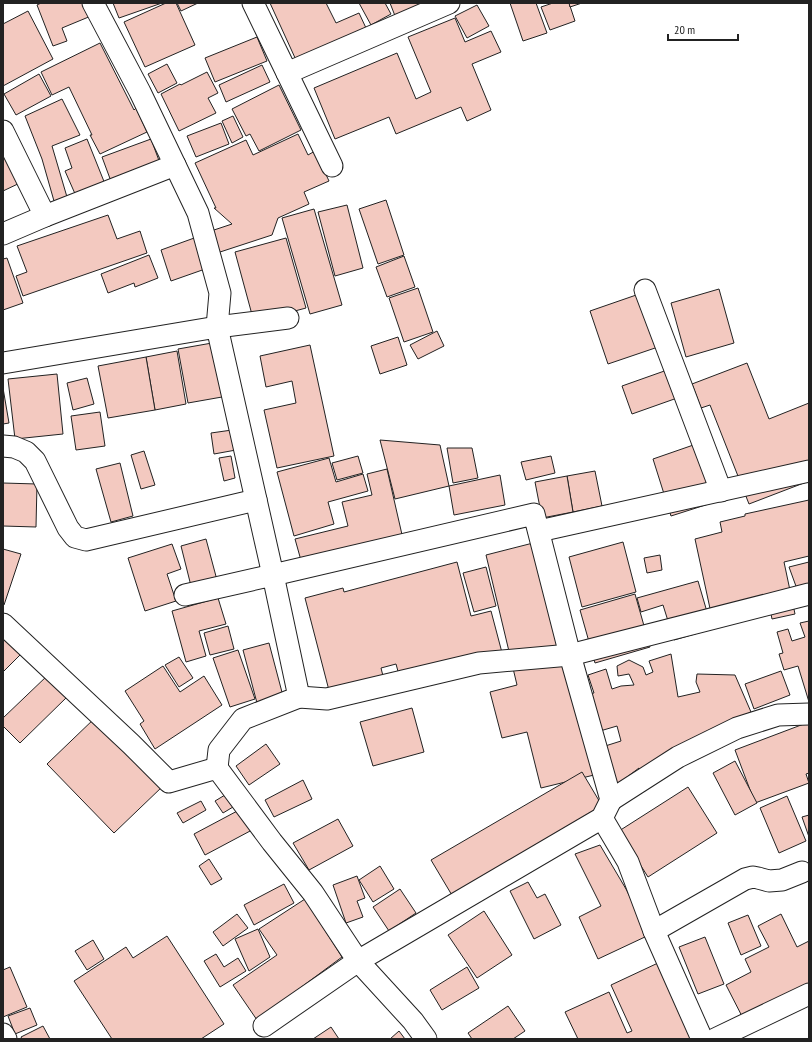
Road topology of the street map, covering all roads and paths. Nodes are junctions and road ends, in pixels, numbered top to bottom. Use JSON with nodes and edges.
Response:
{"nodes":[{"id":1,"x":93,"y":3,"type":"edge"},
{"id":2,"x":252,"y":3,"type":"edge"},
{"id":3,"x":449,"y":3,"type":"edge"},
{"id":4,"x":287,"y":72,"type":"junction"},
{"id":5,"x":3,"y":131,"type":"edge"},
{"id":6,"x":175,"y":165,"type":"junction"},
{"id":7,"x":332,"y":166,"type":"dead end"},
{"id":8,"x":45,"y":216,"type":"junction"},
{"id":9,"x":3,"y":234,"type":"edge"},
{"id":10,"x":645,"y":290,"type":"dead end"},
{"id":11,"x":288,"y":318,"type":"dead end"},
{"id":12,"x":217,"y":327,"type":"junction"},
{"id":13,"x":3,"y":363,"type":"edge"},
{"id":14,"x":3,"y":446,"type":"edge"},
{"id":15,"x":809,"y":471,"type":"edge"},
{"id":16,"x":721,"y":491,"type":"junction"},
{"id":17,"x":256,"y":500,"type":"junction"},
{"id":18,"x":539,"y":531,"type":"junction"},
{"id":19,"x":273,"y":575,"type":"junction"},
{"id":20,"x":809,"y":594,"type":"edge"},
{"id":21,"x":185,"y":595,"type":"dead end"},
{"id":22,"x":3,"y":624,"type":"edge"},
{"id":23,"x":570,"y":655,"type":"junction"},
{"id":24,"x":299,"y":697,"type":"junction"},
{"id":25,"x":809,"y":714,"type":"edge"},
{"id":26,"x":217,"y":768,"type":"junction"},
{"id":27,"x":606,"y":809,"type":"junction"},
{"id":28,"x":802,"y":872,"type":"dead end"},
{"id":29,"x":654,"y":931,"type":"junction"},
{"id":30,"x":358,"y":961,"type":"junction"},
{"id":31,"x":809,"y":994,"type":"edge"},
{"id":32,"x":264,"y":1026,"type":"dead end"},
{"id":33,"x":3,"y":1034,"type":"edge"},
{"id":34,"x":6,"y":1039,"type":"edge"},
{"id":35,"x":426,"y":1039,"type":"edge"},
{"id":36,"x":702,"y":1039,"type":"edge"},
{"id":37,"x":716,"y":1039,"type":"edge"}],
"edges":[{"from":1,"to":6,"type":"street"},
{"from":2,"to":4,"type":"street"},
{"from":3,"to":4,"type":"street"},
{"from":4,"to":7,"type":"street"},
{"from":5,"to":8,"type":"street"},
{"from":6,"to":8,"type":"street"},
{"from":6,"to":12,"type":"street"},
{"from":8,"to":9,"type":"street"},
{"from":10,"to":16,"type":"street"},
{"from":11,"to":12,"type":"street"},
{"from":12,"to":13,"type":"street"},
{"from":12,"to":17,"type":"street"},
{"from":14,"to":17,"type":"street"},
{"from":15,"to":16,"type":"street"},
{"from":16,"to":18,"type":"street"},
{"from":17,"to":19,"type":"street"},
{"from":18,"to":19,"type":"street"},
{"from":18,"to":23,"type":"street"},
{"from":19,"to":21,"type":"street"},
{"from":19,"to":24,"type":"street"},
{"from":20,"to":23,"type":"street"},
{"from":22,"to":26,"type":"street"},
{"from":23,"to":24,"type":"street"},
{"from":23,"to":27,"type":"street"},
{"from":24,"to":26,"type":"street"},
{"from":25,"to":27,"type":"street"},
{"from":26,"to":30,"type":"street"},
{"from":27,"to":29,"type":"street"},
{"from":27,"to":30,"type":"street"},
{"from":28,"to":29,"type":"street"},
{"from":29,"to":36,"type":"street"},
{"from":30,"to":32,"type":"street"},
{"from":30,"to":35,"type":"street"},
{"from":31,"to":37,"type":"street"},
{"from":33,"to":34,"type":"street"}]}
